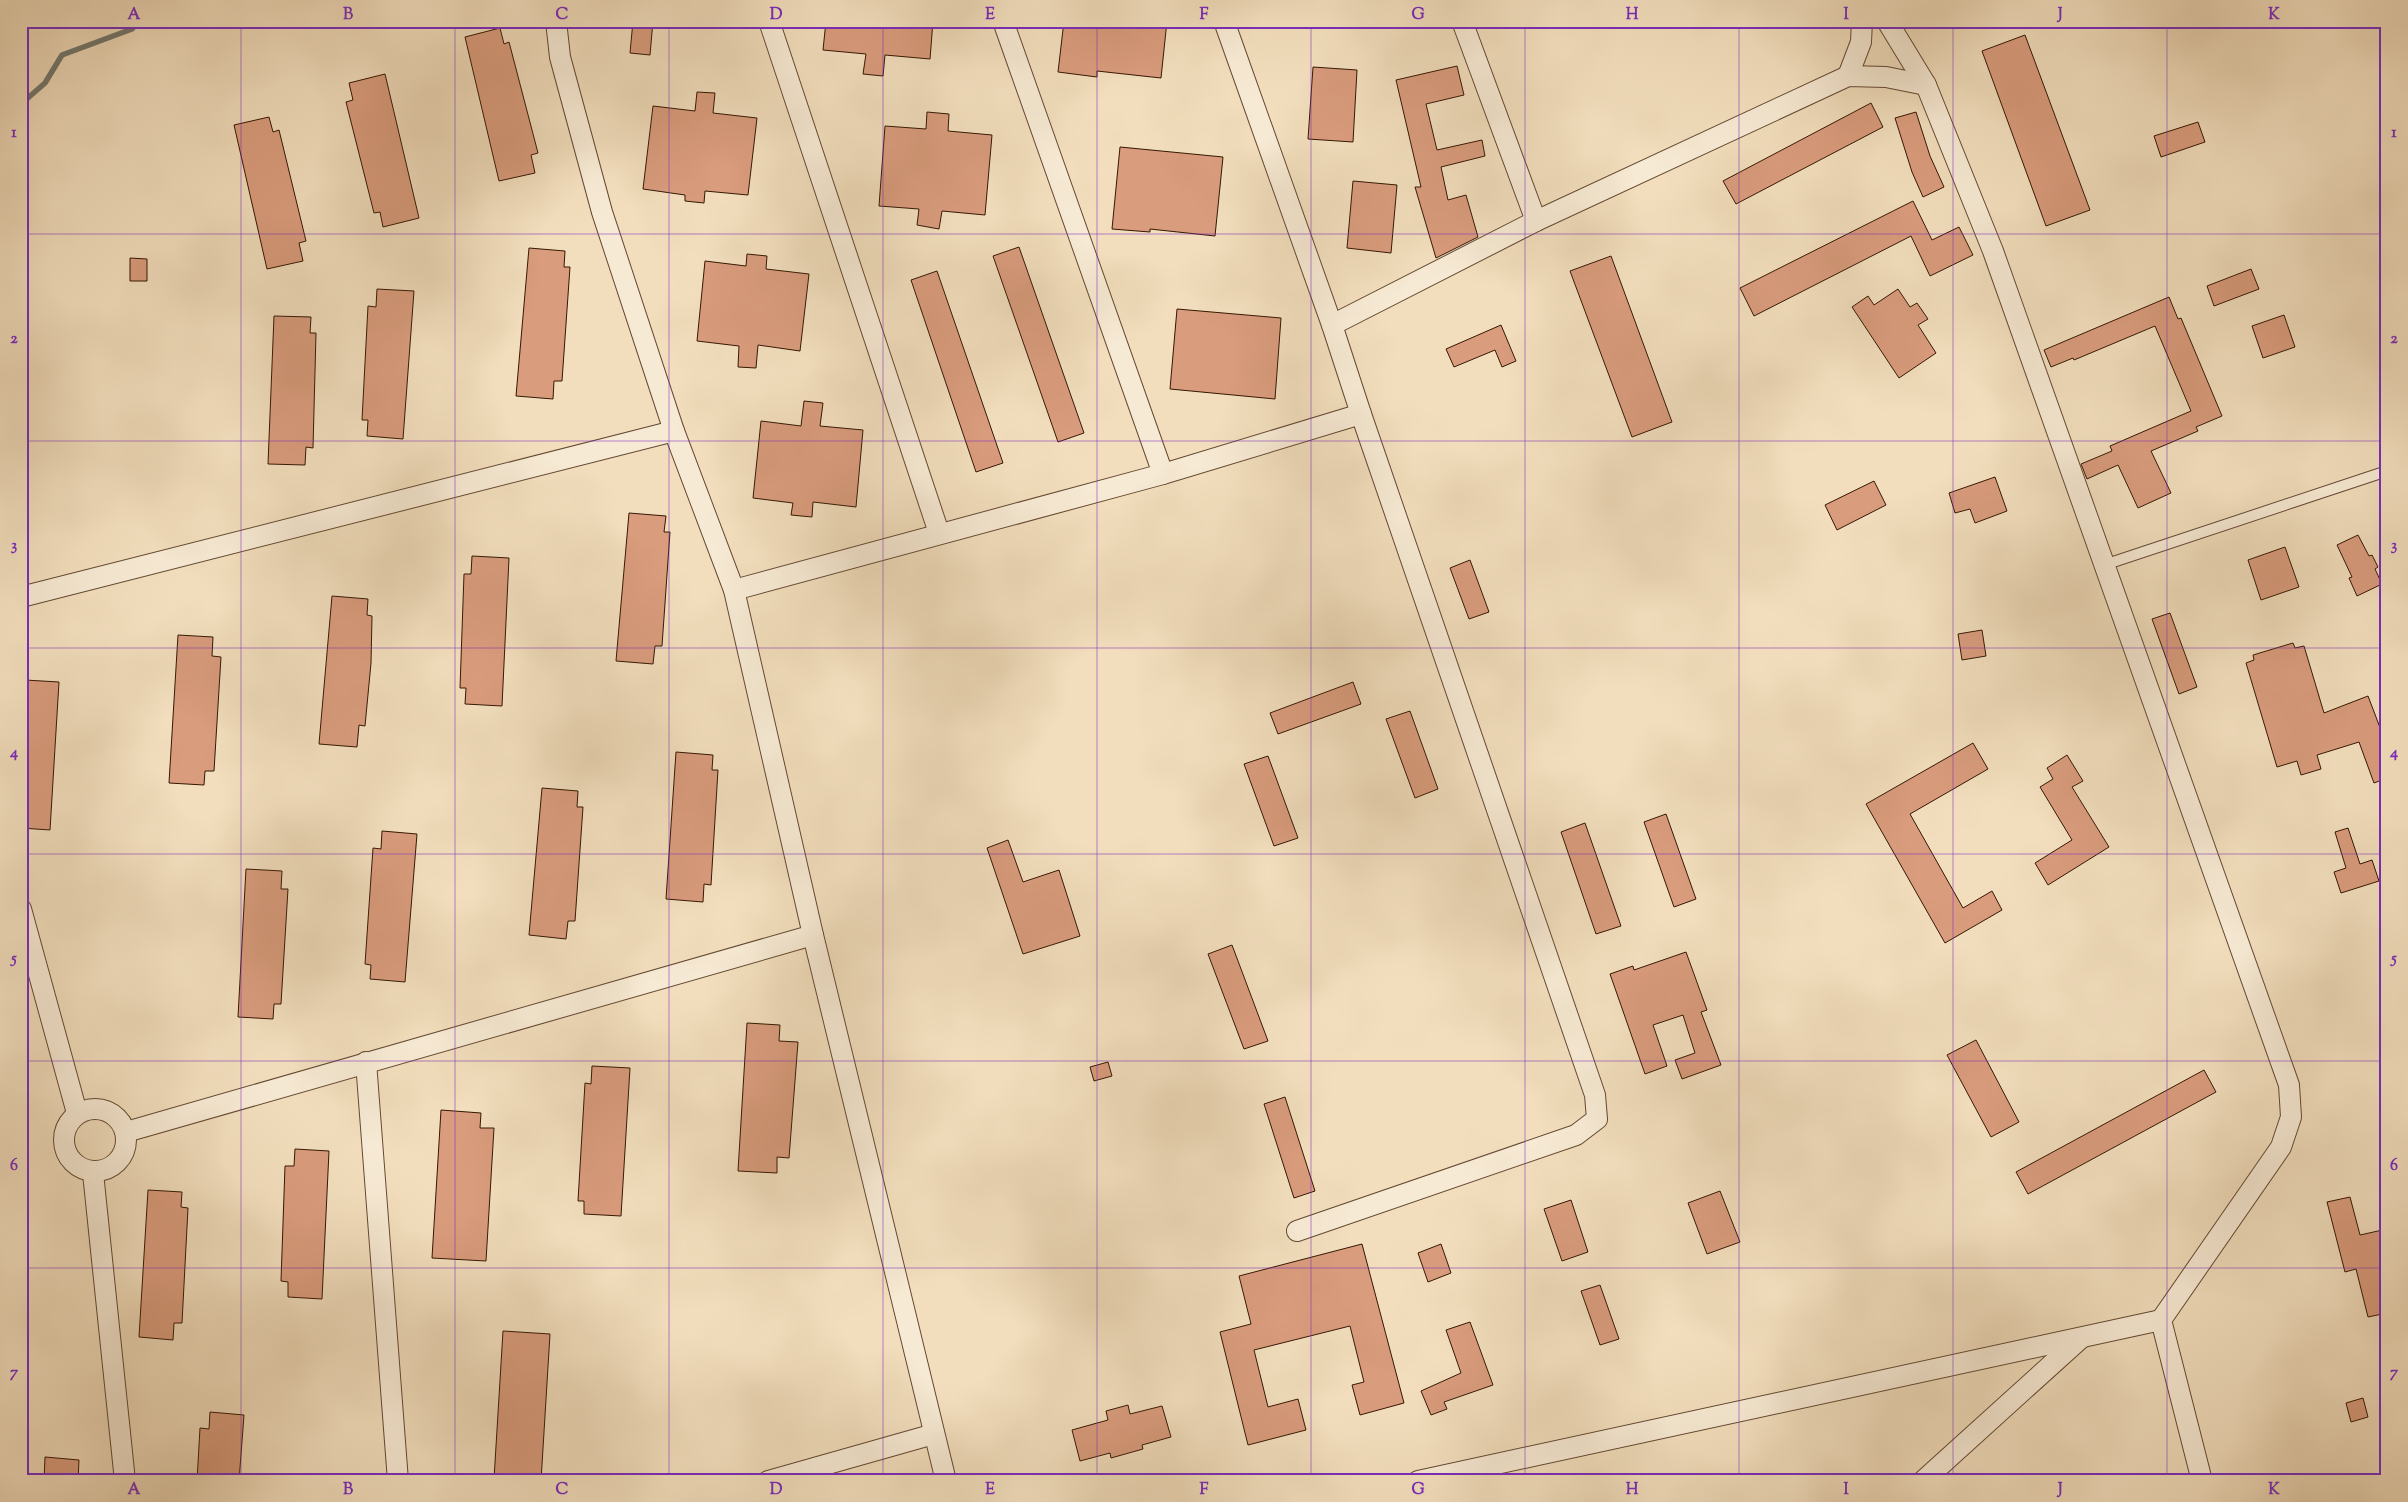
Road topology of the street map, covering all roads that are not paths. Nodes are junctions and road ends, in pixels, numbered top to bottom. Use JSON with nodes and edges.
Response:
{"nodes":[{"id":1,"x":556,"y":21,"type":"edge"},
{"id":2,"x":769,"y":21,"type":"edge"},
{"id":3,"x":1003,"y":21,"type":"edge"},
{"id":4,"x":1224,"y":21,"type":"edge"},
{"id":5,"x":1462,"y":21,"type":"edge"},
{"id":6,"x":1862,"y":21,"type":"edge"},
{"id":7,"x":1887,"y":21,"type":"edge"},
{"id":8,"x":1848,"y":76,"type":"junction"},
{"id":9,"x":1926,"y":85,"type":"junction"},
{"id":10,"x":1536,"y":221,"type":"junction"},
{"id":11,"x":1332,"y":325,"type":"junction"},
{"id":12,"x":1360,"y":414,"type":"junction"},
{"id":13,"x":674,"y":431,"type":"junction"},
{"id":14,"x":2387,"y":471,"type":"edge"},
{"id":15,"x":1163,"y":474,"type":"junction"},
{"id":16,"x":939,"y":533,"type":"junction"},
{"id":17,"x":2104,"y":565,"type":"junction"},
{"id":18,"x":734,"y":590,"type":"junction"},
{"id":19,"x":21,"y":596,"type":"edge"},
{"id":20,"x":21,"y":909,"type":"edge"},
{"id":21,"x":812,"y":935,"type":"junction"},
{"id":22,"x":366,"y":1062,"type":"junction"},
{"id":23,"x":77,"y":1113,"type":"junction"},
{"id":24,"x":126,"y":1132,"type":"junction"},
{"id":25,"x":93,"y":1173,"type":"junction"},
{"id":26,"x":1297,"y":1231,"type":"dead end"},
{"id":27,"x":2161,"y":1320,"type":"junction"},
{"id":28,"x":2083,"y":1336,"type":"junction"},
{"id":29,"x":934,"y":1434,"type":"junction"},
{"id":30,"x":125,"y":1481,"type":"edge"},
{"id":31,"x":398,"y":1481,"type":"edge"},
{"id":32,"x":768,"y":1481,"type":"edge"},
{"id":33,"x":946,"y":1481,"type":"edge"},
{"id":34,"x":1418,"y":1481,"type":"edge"},
{"id":35,"x":1923,"y":1481,"type":"edge"},
{"id":36,"x":2202,"y":1481,"type":"edge"}],
"edges":[{"from":1,"to":13,"type":"street"},
{"from":2,"to":16,"type":"street"},
{"from":3,"to":15,"type":"street"},
{"from":4,"to":11,"type":"street"},
{"from":5,"to":10,"type":"street"},
{"from":6,"to":8,"type":"street"},
{"from":7,"to":9,"type":"street"},
{"from":8,"to":9,"type":"street"},
{"from":8,"to":10,"type":"street"},
{"from":9,"to":17,"type":"street"},
{"from":10,"to":11,"type":"street"},
{"from":11,"to":12,"type":"street"},
{"from":12,"to":15,"type":"street"},
{"from":12,"to":26,"type":"street"},
{"from":13,"to":18,"type":"street"},
{"from":13,"to":19,"type":"street"},
{"from":14,"to":17,"type":"lane"},
{"from":15,"to":16,"type":"street"},
{"from":16,"to":18,"type":"street"},
{"from":17,"to":27,"type":"street"},
{"from":18,"to":21,"type":"street"},
{"from":20,"to":23,"type":"street"},
{"from":21,"to":22,"type":"street"},
{"from":21,"to":29,"type":"street"},
{"from":22,"to":24,"type":"street"},
{"from":22,"to":31,"type":"street"},
{"from":23,"to":24,"type":"street"},
{"from":23,"to":25,"type":"street"},
{"from":24,"to":25,"type":"street"},
{"from":25,"to":30,"type":"street"},
{"from":27,"to":28,"type":"street"},
{"from":27,"to":36,"type":"street"},
{"from":28,"to":34,"type":"street"},
{"from":28,"to":35,"type":"street"},
{"from":29,"to":32,"type":"street"},
{"from":29,"to":33,"type":"street"}]}
